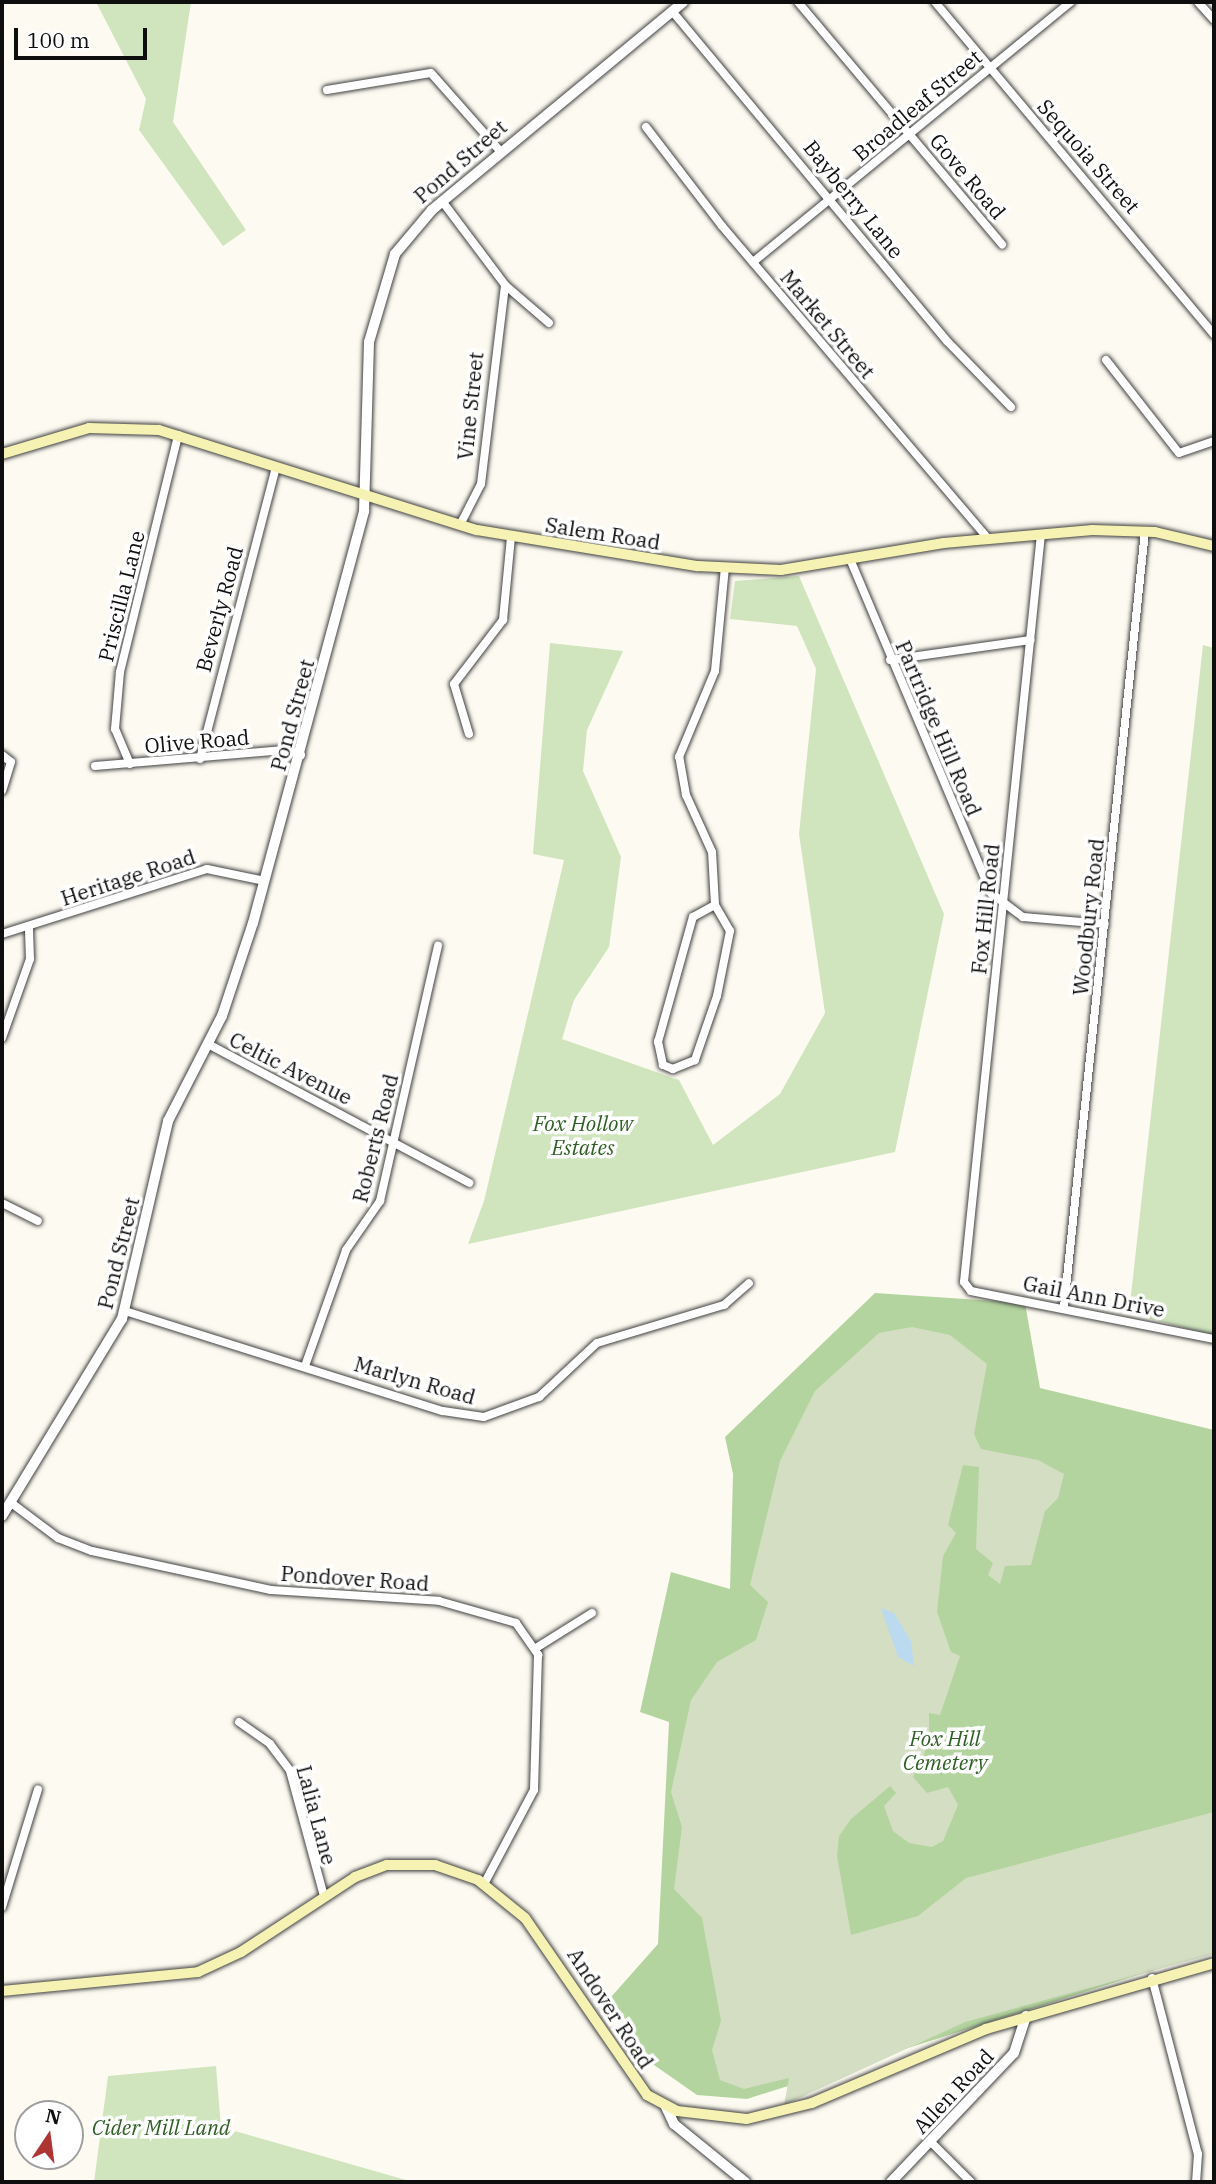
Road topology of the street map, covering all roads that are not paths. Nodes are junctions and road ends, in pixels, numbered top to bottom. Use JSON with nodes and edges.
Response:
{"nodes":[{"id":1,"x":683,"y":2,"type":"edge"},
{"id":2,"x":798,"y":2,"type":"edge"},
{"id":3,"x":936,"y":2,"type":"edge"},
{"id":4,"x":1071,"y":2,"type":"edge"},
{"id":5,"x":1198,"y":2,"type":"edge"},
{"id":6,"x":673,"y":11,"type":"junction"},
{"id":7,"x":1214,"y":20,"type":"edge"},
{"id":8,"x":992,"y":64,"type":"junction"},
{"id":9,"x":327,"y":90,"type":"dead end"},
{"id":10,"x":646,"y":127,"type":"dead end"},
{"id":11,"x":910,"y":133,"type":"junction"},
{"id":12,"x":500,"y":152,"type":"junction"},
{"id":13,"x":831,"y":200,"type":"junction"},
{"id":14,"x":442,"y":201,"type":"junction"},
{"id":15,"x":1002,"y":244,"type":"dead end"},
{"id":16,"x":753,"y":261,"type":"junction"},
{"id":17,"x":505,"y":285,"type":"junction"},
{"id":18,"x":549,"y":323,"type":"dead end"},
{"id":19,"x":1214,"y":335,"type":"edge"},
{"id":20,"x":1106,"y":360,"type":"dead end"},
{"id":21,"x":1011,"y":407,"type":"dead end"},
{"id":22,"x":178,"y":435,"type":"junction"},
{"id":23,"x":1214,"y":441,"type":"edge"},
{"id":24,"x":2,"y":453,"type":"edge"},
{"id":25,"x":276,"y":468,"type":"junction"},
{"id":26,"x":364,"y":497,"type":"junction"},
{"id":27,"x":460,"y":525,"type":"junction"},
{"id":28,"x":1145,"y":531,"type":"junction"},
{"id":29,"x":1041,"y":534,"type":"junction"},
{"id":30,"x":511,"y":537,"type":"junction"},
{"id":31,"x":988,"y":539,"type":"junction"},
{"id":32,"x":1214,"y":546,"type":"edge"},
{"id":33,"x":850,"y":559,"type":"junction"},
{"id":34,"x":725,"y":568,"type":"junction"},
{"id":35,"x":1031,"y":640,"type":"junction"},
{"id":36,"x":890,"y":660,"type":"junction"},
{"id":37,"x":469,"y":734,"type":"dead end"},
{"id":38,"x":2,"y":755,"type":"edge"},
{"id":39,"x":302,"y":755,"type":"junction"},
{"id":40,"x":200,"y":759,"type":"junction"},
{"id":41,"x":131,"y":764,"type":"junction"},
{"id":42,"x":95,"y":766,"type":"dead end"},
{"id":43,"x":2,"y":791,"type":"edge"},
{"id":44,"x":265,"y":881,"type":"junction"},
{"id":45,"x":715,"y":905,"type":"junction"},
{"id":46,"x":1003,"y":907,"type":"junction"},
{"id":47,"x":1105,"y":924,"type":"junction"},
{"id":48,"x":29,"y":927,"type":"junction"},
{"id":49,"x":2,"y":934,"type":"edge"},
{"id":50,"x":438,"y":946,"type":"dead end"},
{"id":51,"x":2,"y":1038,"type":"edge"},
{"id":52,"x":208,"y":1044,"type":"junction"},
{"id":53,"x":395,"y":1140,"type":"junction"},
{"id":54,"x":469,"y":1182,"type":"dead end"},
{"id":55,"x":2,"y":1203,"type":"edge"},
{"id":56,"x":38,"y":1221,"type":"dead end"},
{"id":57,"x":749,"y":1283,"type":"dead end"},
{"id":58,"x":967,"y":1288,"type":"joint"},
{"id":59,"x":1064,"y":1307,"type":"junction"},
{"id":60,"x":125,"y":1311,"type":"junction"},
{"id":61,"x":1214,"y":1339,"type":"edge"},
{"id":62,"x":305,"y":1366,"type":"junction"},
{"id":63,"x":10,"y":1502,"type":"junction"},
{"id":64,"x":2,"y":1516,"type":"edge"},
{"id":65,"x":592,"y":1613,"type":"dead end"},
{"id":66,"x":536,"y":1648,"type":"junction"},
{"id":67,"x":239,"y":1722,"type":"dead end"},
{"id":68,"x":38,"y":1789,"type":"dead end"},
{"id":69,"x":484,"y":1884,"type":"junction"},
{"id":70,"x":324,"y":1896,"type":"junction"},
{"id":71,"x":2,"y":1908,"type":"edge"},
{"id":72,"x":1214,"y":1963,"type":"edge"},
{"id":73,"x":1152,"y":1978,"type":"junction"},
{"id":74,"x":2,"y":1991,"type":"edge"},
{"id":75,"x":1026,"y":2016,"type":"junction"},
{"id":76,"x":666,"y":2107,"type":"junction"},
{"id":77,"x":931,"y":2142,"type":"junction"},
{"id":78,"x":745,"y":2182,"type":"edge"},
{"id":79,"x":891,"y":2182,"type":"edge"},
{"id":80,"x":971,"y":2182,"type":"edge"},
{"id":81,"x":1196,"y":2182,"type":"edge"}],
"edges":[{"from":1,"to":6,"type":"street","name":"Pond Street"},
{"from":2,"to":11,"type":"street","name":"Gove Road"},
{"from":3,"to":8,"type":"street","name":"Sequoia Street"},
{"from":4,"to":8,"type":"street","name":"Broadleaf Street"},
{"from":5,"to":7,"type":"street"},
{"from":6,"to":12,"type":"street","name":"Pond Street"},
{"from":6,"to":13,"type":"street","name":"Bayberry Lane"},
{"from":8,"to":11,"type":"street","name":"Broadleaf Street"},
{"from":8,"to":19,"type":"street","name":"Sequoia Street"},
{"from":9,"to":12,"type":"street"},
{"from":10,"to":16,"type":"street","name":"Market Street"},
{"from":11,"to":13,"type":"street","name":"Broadleaf Street"},
{"from":11,"to":15,"type":"street","name":"Gove Road"},
{"from":12,"to":14,"type":"street","name":"Pond Street"},
{"from":13,"to":16,"type":"street","name":"Broadleaf Street"},
{"from":13,"to":21,"type":"street","name":"Bayberry Lane"},
{"from":14,"to":17,"type":"street"},
{"from":14,"to":26,"type":"street","name":"Pond Street"},
{"from":16,"to":31,"type":"street","name":"Market Street"},
{"from":17,"to":18,"type":"street"},
{"from":17,"to":27,"type":"street","name":"Vine Street"},
{"from":20,"to":23,"type":"street"},
{"from":22,"to":24,"type":"main road","name":"Salem Road"},
{"from":22,"to":25,"type":"main road","name":"Salem Road"},
{"from":22,"to":41,"type":"street","name":"Priscilla Lane"},
{"from":25,"to":26,"type":"main road","name":"Salem Road"},
{"from":25,"to":40,"type":"street","name":"Beverly Road"},
{"from":26,"to":27,"type":"main road","name":"Salem Road"},
{"from":26,"to":39,"type":"street","name":"Pond Street"},
{"from":27,"to":30,"type":"main road","name":"Salem Road"},
{"from":28,"to":29,"type":"main road","name":"Salem Road"},
{"from":28,"to":32,"type":"main road","name":"Salem Road"},
{"from":28,"to":47,"type":"street","name":"Woodbury Road"},
{"from":29,"to":31,"type":"main road","name":"Salem Road"},
{"from":29,"to":35,"type":"street","name":"Fox Hill Road"},
{"from":30,"to":34,"type":"main road","name":"Salem Road"},
{"from":30,"to":37,"type":"street"},
{"from":31,"to":33,"type":"main road","name":"Salem Road"},
{"from":33,"to":34,"type":"main road","name":"Salem Road"},
{"from":33,"to":36,"type":"street","name":"Partridge Hill Road"},
{"from":34,"to":45,"type":"street"},
{"from":35,"to":36,"type":"street"},
{"from":35,"to":46,"type":"street","name":"Fox Hill Road"},
{"from":36,"to":46,"type":"street","name":"Partridge Hill Road"},
{"from":38,"to":43,"type":"street"},
{"from":39,"to":40,"type":"street","name":"Olive Road"},
{"from":39,"to":44,"type":"street","name":"Pond Street"},
{"from":40,"to":41,"type":"street","name":"Olive Road"},
{"from":41,"to":42,"type":"street","name":"Olive Road"},
{"from":44,"to":48,"type":"street","name":"Heritage Road"},
{"from":44,"to":52,"type":"street","name":"Pond Street"},
{"from":45,"to":45,"type":"street"},
{"from":46,"to":47,"type":"street"},
{"from":46,"to":58,"type":"street","name":"Fox Hill Road"},
{"from":47,"to":59,"type":"street","name":"Woodbury Road"},
{"from":48,"to":49,"type":"street","name":"Heritage Road"},
{"from":48,"to":51,"type":"street"},
{"from":50,"to":53,"type":"street","name":"Roberts Road"},
{"from":52,"to":53,"type":"street","name":"Celtic Avenue"},
{"from":52,"to":60,"type":"street","name":"Pond Street"},
{"from":53,"to":54,"type":"street","name":"Celtic Avenue"},
{"from":53,"to":62,"type":"street","name":"Roberts Road"},
{"from":55,"to":56,"type":"street"},
{"from":57,"to":62,"type":"street","name":"Marlyn Road"},
{"from":58,"to":59,"type":"street","name":"Gail Ann Drive"},
{"from":59,"to":61,"type":"street","name":"Gail Ann Drive"},
{"from":60,"to":62,"type":"street","name":"Marlyn Road"},
{"from":60,"to":63,"type":"street","name":"Pond Street"},
{"from":63,"to":64,"type":"street","name":"Pond Street"},
{"from":63,"to":66,"type":"street","name":"Pondover Road"},
{"from":65,"to":66,"type":"street"},
{"from":66,"to":69,"type":"street"},
{"from":67,"to":70,"type":"street","name":"Lalia Lane"},
{"from":68,"to":71,"type":"street"},
{"from":69,"to":70,"type":"main road","name":"Andover Road"},
{"from":69,"to":76,"type":"main road","name":"Andover Road"},
{"from":70,"to":74,"type":"main road","name":"Andover Road"},
{"from":72,"to":73,"type":"main road"},
{"from":73,"to":75,"type":"main road"},
{"from":73,"to":81,"type":"street"},
{"from":75,"to":76,"type":"main road"},
{"from":75,"to":77,"type":"street","name":"Allen Road"},
{"from":76,"to":78,"type":"street"},
{"from":77,"to":79,"type":"street","name":"Allen Road"},
{"from":77,"to":80,"type":"street"}]}
